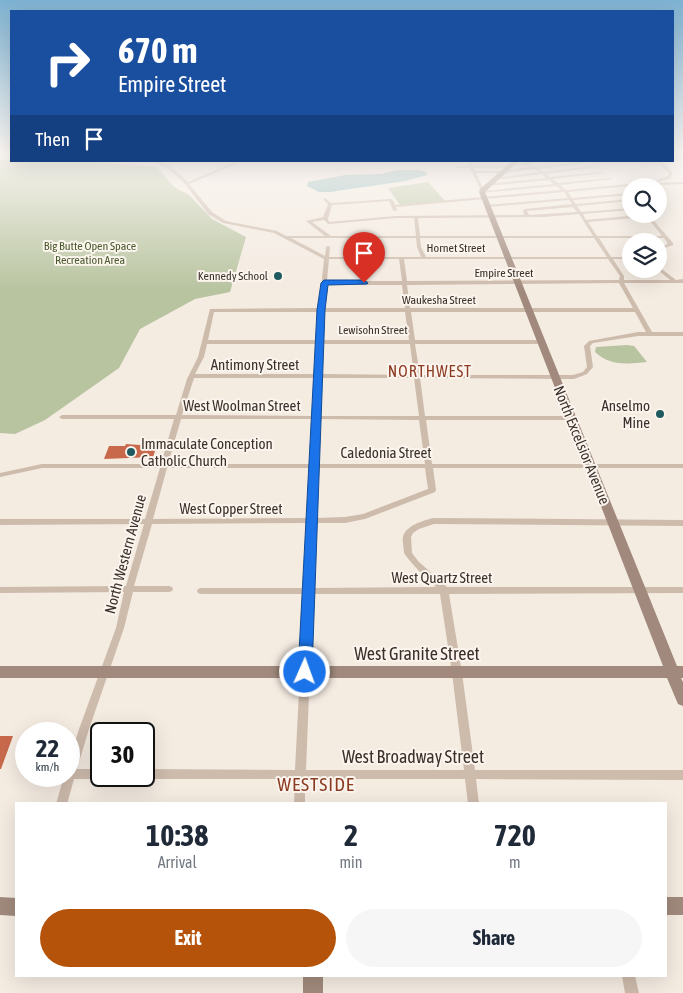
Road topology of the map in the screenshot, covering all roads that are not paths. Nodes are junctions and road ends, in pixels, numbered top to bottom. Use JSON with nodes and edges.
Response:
{"nodes":[{"id":1,"x":197,"y":197,"type":"edge"},
{"id":2,"x":446,"y":197,"type":"edge"},
{"id":3,"x":486,"y":197,"type":"edge"},
{"id":4,"x":620,"y":197,"type":"edge"},
{"id":5,"x":622,"y":198,"type":"edge"},
{"id":6,"x":325,"y":199,"type":"dead end"},
{"id":7,"x":570,"y":199,"type":"junction"},
{"id":8,"x":330,"y":204,"type":"junction"},
{"id":9,"x":394,"y":206,"type":"junction"},
{"id":10,"x":488,"y":206,"type":"junction"},
{"id":11,"x":576,"y":206,"type":"junction"},
{"id":12,"x":622,"y":210,"type":"edge"},
{"id":13,"x":581,"y":213,"type":"junction"},
{"id":14,"x":493,"y":216,"type":"junction"},
{"id":15,"x":527,"y":216,"type":"junction"},
{"id":16,"x":396,"y":217,"type":"junction"},
{"id":17,"x":416,"y":217,"type":"junction"},
{"id":18,"x":622,"y":217,"type":"edge"},
{"id":19,"x":327,"y":220,"type":"junction"},
{"id":20,"x":585,"y":221,"type":"junction"},
{"id":21,"x":653,"y":223,"type":"edge"},
{"id":22,"x":661,"y":233,"type":"edge"},
{"id":23,"x":594,"y":236,"type":"junction"},
{"id":24,"x":622,"y":236,"type":"edge"},
{"id":25,"x":285,"y":237,"type":"junction"},
{"id":26,"x":330,"y":237,"type":"junction"},
{"id":27,"x":420,"y":237,"type":"junction"},
{"id":28,"x":500,"y":237,"type":"junction"},
{"id":29,"x":328,"y":247,"type":"dead end"},
{"id":30,"x":326,"y":258,"type":"junction"},
{"id":31,"x":401,"y":258,"type":"junction"},
{"id":32,"x":424,"y":258,"type":"junction"},
{"id":33,"x":509,"y":258,"type":"junction"},
{"id":34,"x":610,"y":258,"type":"junction"},
{"id":35,"x":622,"y":258,"type":"edge"},
{"id":36,"x":667,"y":274,"type":"edge"},
{"id":37,"x":675,"y":281,"type":"junction"},
{"id":38,"x":683,"y":281,"type":"edge"},
{"id":39,"x":324,"y":283,"type":"junction"},
{"id":40,"x":404,"y":283,"type":"junction"},
{"id":41,"x":519,"y":283,"type":"junction"},
{"id":42,"x":621,"y":283,"type":"junction"},
{"id":43,"x":212,"y":310,"type":"joint"},
{"id":44,"x":321,"y":310,"type":"junction"},
{"id":45,"x":408,"y":310,"type":"junction"},
{"id":46,"x":636,"y":310,"type":"junction"},
{"id":47,"x":530,"y":311,"type":"junction"},
{"id":48,"x":650,"y":334,"type":"junction"},
{"id":49,"x":683,"y":334,"type":"edge"},
{"id":50,"x":204,"y":342,"type":"junction"},
{"id":51,"x":320,"y":342,"type":"junction"},
{"id":52,"x":412,"y":342,"type":"junction"},
{"id":53,"x":542,"y":342,"type":"junction"},
{"id":54,"x":192,"y":376,"type":"junction"},
{"id":55,"x":319,"y":377,"type":"junction"},
{"id":56,"x":417,"y":377,"type":"junction"},
{"id":57,"x":555,"y":377,"type":"junction"},
{"id":58,"x":62,"y":417,"type":"dead end"},
{"id":59,"x":178,"y":418,"type":"junction"},
{"id":60,"x":317,"y":418,"type":"junction"},
{"id":61,"x":423,"y":418,"type":"junction"},
{"id":62,"x":572,"y":418,"type":"junction"},
{"id":63,"x":164,"y":466,"type":"junction"},
{"id":64,"x":315,"y":466,"type":"junction"},
{"id":65,"x":429,"y":466,"type":"junction"},
{"id":66,"x":591,"y":466,"type":"junction"},
{"id":67,"x":683,"y":466,"type":"edge"},
{"id":68,"x":0,"y":475,"type":"edge"},
{"id":69,"x":0,"y":522,"type":"edge"},
{"id":70,"x":149,"y":522,"type":"junction"},
{"id":71,"x":311,"y":522,"type":"junction"},
{"id":72,"x":683,"y":522,"type":"edge"},
{"id":73,"x":613,"y":523,"type":"junction"},
{"id":74,"x":129,"y":589,"type":"junction"},
{"id":75,"x":169,"y":589,"type":"dead end"},
{"id":76,"x":640,"y":589,"type":"junction"},
{"id":77,"x":0,"y":590,"type":"edge"},
{"id":78,"x":444,"y":590,"type":"junction"},
{"id":79,"x":683,"y":590,"type":"edge"},
{"id":80,"x":200,"y":591,"type":"dead end"},
{"id":81,"x":309,"y":592,"type":"junction"},
{"id":82,"x":0,"y":672,"type":"edge"},
{"id":83,"x":104,"y":672,"type":"junction"},
{"id":84,"x":305,"y":672,"type":"junction"},
{"id":85,"x":457,"y":672,"type":"junction"},
{"id":86,"x":677,"y":672,"type":"edge"},
{"id":87,"x":683,"y":700,"type":"edge"},
{"id":88,"x":80,"y":744,"type":"edge"},
{"id":89,"x":155,"y":774,"type":"edge"},
{"id":90,"x":300,"y":774,"type":"junction"},
{"id":91,"x":470,"y":774,"type":"junction"},
{"id":92,"x":683,"y":775,"type":"edge"},
{"id":93,"x":66,"y":787,"type":"edge"},
{"id":94,"x":62,"y":802,"type":"edge"},
{"id":95,"x":299,"y":802,"type":"edge"},
{"id":96,"x":474,"y":802,"type":"edge"},
{"id":97,"x":0,"y":906,"type":"edge"},
{"id":98,"x":15,"y":906,"type":"edge"},
{"id":99,"x":667,"y":906,"type":"edge"},
{"id":100,"x":683,"y":906,"type":"edge"},
{"id":101,"x":313,"y":977,"type":"edge"},
{"id":102,"x":628,"y":977,"type":"edge"},
{"id":103,"x":313,"y":993,"type":"edge"},
{"id":104,"x":632,"y":993,"type":"edge"}],
"edges":[{"from":1,"to":25,"type":"street"},
{"from":2,"to":9,"type":"street"},
{"from":3,"to":10,"type":"street","name":"North Excelsior Avenue"},
{"from":4,"to":7,"type":"street"},
{"from":5,"to":11,"type":"street"},
{"from":6,"to":8,"type":"street"},
{"from":7,"to":10,"type":"street"},
{"from":7,"to":11,"type":"street"},
{"from":8,"to":9,"type":"street"},
{"from":8,"to":19,"type":"street"},
{"from":9,"to":16,"type":"street"},
{"from":10,"to":14,"type":"street","name":"North Excelsior Avenue"},
{"from":11,"to":13,"type":"street"},
{"from":11,"to":15,"type":"street"},
{"from":12,"to":13,"type":"street"},
{"from":13,"to":15,"type":"street"},
{"from":13,"to":20,"type":"street"},
{"from":14,"to":15,"type":"street"},
{"from":14,"to":17,"type":"street"},
{"from":14,"to":28,"type":"street","name":"North Excelsior Avenue"},
{"from":16,"to":17,"type":"street"},
{"from":16,"to":19,"type":"street"},
{"from":17,"to":27,"type":"street"},
{"from":18,"to":20,"type":"street"},
{"from":19,"to":26,"type":"street"},
{"from":20,"to":23,"type":"street"},
{"from":21,"to":22,"type":"street"},
{"from":23,"to":24,"type":"street"},
{"from":23,"to":28,"type":"street"},
{"from":23,"to":34,"type":"street"},
{"from":25,"to":26,"type":"street"},
{"from":25,"to":30,"type":"street","name":"Hornet Street"},
{"from":26,"to":27,"type":"street"},
{"from":27,"to":28,"type":"street"},
{"from":27,"to":32,"type":"street"},
{"from":28,"to":33,"type":"street","name":"North Excelsior Avenue"},
{"from":29,"to":30,"type":"street"},
{"from":30,"to":31,"type":"street","name":"Hornet Street"},
{"from":30,"to":39,"type":"street"},
{"from":31,"to":32,"type":"street","name":"Hornet Street"},
{"from":31,"to":40,"type":"street"},
{"from":32,"to":33,"type":"street","name":"Hornet Street"},
{"from":33,"to":34,"type":"street","name":"Hornet Street"},
{"from":33,"to":41,"type":"street","name":"North Excelsior Avenue"},
{"from":34,"to":35,"type":"street","name":"Hornet Street"},
{"from":34,"to":42,"type":"street"},
{"from":36,"to":37,"type":"street"},
{"from":37,"to":38,"type":"street","name":"Empire Street"},
{"from":37,"to":42,"type":"street","name":"Empire Street"},
{"from":39,"to":40,"type":"street","name":"Empire Street"},
{"from":39,"to":44,"type":"street"},
{"from":40,"to":41,"type":"street","name":"Empire Street"},
{"from":40,"to":45,"type":"street"},
{"from":41,"to":42,"type":"street","name":"Empire Street"},
{"from":41,"to":47,"type":"street","name":"North Excelsior Avenue"},
{"from":42,"to":46,"type":"street"},
{"from":43,"to":44,"type":"street","name":"Waukesha Street"},
{"from":43,"to":50,"type":"street","name":"North Western Avenue"},
{"from":44,"to":45,"type":"street","name":"Waukesha Street"},
{"from":44,"to":51,"type":"street"},
{"from":45,"to":47,"type":"street","name":"Waukesha Street"},
{"from":45,"to":52,"type":"street"},
{"from":46,"to":47,"type":"street","name":"Waukesha Street"},
{"from":46,"to":48,"type":"street"},
{"from":47,"to":53,"type":"street","name":"North Excelsior Avenue"},
{"from":48,"to":49,"type":"street"},
{"from":48,"to":57,"type":"street","name":"Antimony Street"},
{"from":50,"to":51,"type":"street","name":"Lewisohn Street"},
{"from":50,"to":54,"type":"street","name":"North Western Avenue"},
{"from":51,"to":52,"type":"street","name":"Lewisohn Street"},
{"from":51,"to":55,"type":"street"},
{"from":52,"to":53,"type":"street","name":"Lewisohn Street"},
{"from":52,"to":56,"type":"street"},
{"from":53,"to":57,"type":"street","name":"North Excelsior Avenue"},
{"from":54,"to":55,"type":"street","name":"Antimony Street"},
{"from":54,"to":59,"type":"street","name":"North Western Avenue"},
{"from":55,"to":56,"type":"street","name":"Antimony Street"},
{"from":55,"to":60,"type":"street"},
{"from":56,"to":57,"type":"street","name":"Antimony Street"},
{"from":56,"to":61,"type":"street"},
{"from":57,"to":62,"type":"street","name":"North Excelsior Avenue"},
{"from":58,"to":59,"type":"street","name":"West Woolman Street"},
{"from":59,"to":60,"type":"street","name":"West Woolman Street"},
{"from":59,"to":63,"type":"street","name":"North Western Avenue"},
{"from":60,"to":61,"type":"street","name":"West Woolman Street"},
{"from":60,"to":64,"type":"street"},
{"from":61,"to":62,"type":"street","name":"West Woolman Street"},
{"from":61,"to":65,"type":"street"},
{"from":62,"to":66,"type":"street","name":"North Excelsior Avenue"},
{"from":63,"to":64,"type":"street","name":"Caledonia Street"},
{"from":63,"to":68,"type":"street","name":"Caledonia Street"},
{"from":63,"to":70,"type":"street","name":"North Western Avenue"},
{"from":64,"to":65,"type":"street","name":"Caledonia Street"},
{"from":64,"to":71,"type":"street"},
{"from":65,"to":66,"type":"street","name":"Caledonia Street"},
{"from":65,"to":71,"type":"street","name":"West Copper Street"},
{"from":66,"to":67,"type":"street","name":"Caledonia Street"},
{"from":66,"to":73,"type":"street","name":"North Excelsior Avenue"},
{"from":69,"to":70,"type":"street","name":"West Copper Street"},
{"from":70,"to":71,"type":"street","name":"West Copper Street"},
{"from":70,"to":74,"type":"street","name":"North Western Avenue"},
{"from":71,"to":81,"type":"street"},
{"from":72,"to":73,"type":"street"},
{"from":73,"to":76,"type":"street","name":"North Excelsior Avenue"},
{"from":73,"to":78,"type":"street"},
{"from":74,"to":75,"type":"street"},
{"from":74,"to":77,"type":"street"},
{"from":74,"to":83,"type":"street","name":"North Western Avenue"},
{"from":76,"to":78,"type":"street","name":"West Quartz Street"},
{"from":76,"to":79,"type":"street","name":"West Quartz Street"},
{"from":76,"to":86,"type":"street","name":"North Excelsior Avenue"},
{"from":78,"to":81,"type":"street","name":"West Quartz Street"},
{"from":78,"to":85,"type":"street"},
{"from":80,"to":81,"type":"street","name":"West Quartz Street"},
{"from":81,"to":84,"type":"street"},
{"from":82,"to":83,"type":"street","name":"West Granite Street"},
{"from":83,"to":84,"type":"street","name":"West Granite Street"},
{"from":83,"to":88,"type":"street","name":"North Western Avenue"},
{"from":84,"to":85,"type":"street","name":"West Granite Street"},
{"from":84,"to":90,"type":"street"},
{"from":85,"to":86,"type":"street","name":"West Granite Street"},
{"from":85,"to":91,"type":"street"},
{"from":86,"to":87,"type":"street","name":"North Excelsior Avenue"},
{"from":89,"to":90,"type":"street","name":"West Broadway Street"},
{"from":90,"to":91,"type":"street","name":"West Broadway Street"},
{"from":90,"to":95,"type":"street"},
{"from":91,"to":92,"type":"street","name":"West Broadway Street"},
{"from":91,"to":96,"type":"street"},
{"from":93,"to":94,"type":"street","name":"North Western Avenue"},
{"from":97,"to":98,"type":"street"},
{"from":99,"to":100,"type":"street"},
{"from":101,"to":103,"type":"street"},
{"from":102,"to":104,"type":"street"}]}
